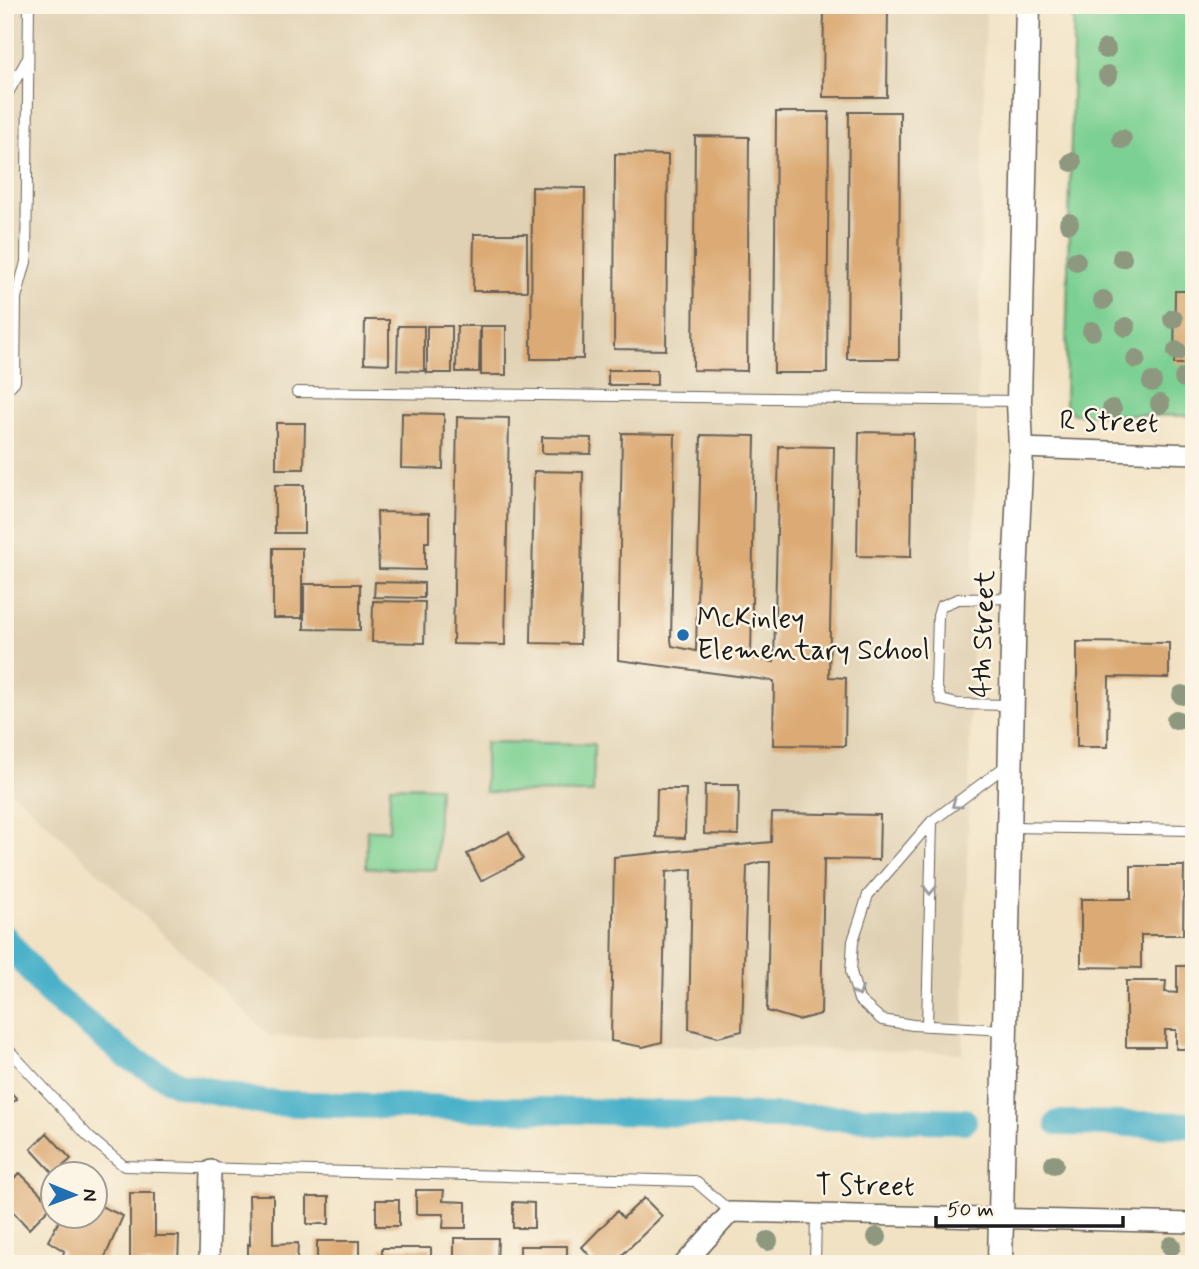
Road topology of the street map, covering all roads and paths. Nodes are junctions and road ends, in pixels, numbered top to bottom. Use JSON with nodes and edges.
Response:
{"nodes":[{"id":1,"x":29,"y":5,"type":"edge"},
{"id":2,"x":1028,"y":5,"type":"edge"},
{"id":3,"x":28,"y":58,"type":"junction"},
{"id":4,"x":5,"y":97,"type":"edge"},
{"id":5,"x":10,"y":300,"type":"edge"},
{"id":6,"x":5,"y":392,"type":"edge"},
{"id":7,"x":297,"y":392,"type":"dead end"},
{"id":8,"x":1019,"y":401,"type":"junction"},
{"id":9,"x":1021,"y":448,"type":"junction"},
{"id":10,"x":1194,"y":454,"type":"edge"},
{"id":11,"x":1014,"y":598,"type":"junction"},
{"id":12,"x":1012,"y":705,"type":"junction"},
{"id":13,"x":1011,"y":763,"type":"junction"},
{"id":14,"x":932,"y":821,"type":"junction"},
{"id":15,"x":1009,"y":827,"type":"junction"},
{"id":16,"x":1194,"y":830,"type":"edge"},
{"id":17,"x":927,"y":1026,"type":"junction"},
{"id":18,"x":1005,"y":1030,"type":"junction"},
{"id":19,"x":5,"y":1046,"type":"edge"},
{"id":20,"x":211,"y":1170,"type":"junction"},
{"id":21,"x":732,"y":1212,"type":"junction"},
{"id":22,"x":816,"y":1214,"type":"junction"},
{"id":23,"x":1001,"y":1217,"type":"junction"},
{"id":24,"x":1194,"y":1223,"type":"edge"},
{"id":25,"x":209,"y":1264,"type":"edge"},
{"id":26,"x":684,"y":1264,"type":"edge"},
{"id":27,"x":815,"y":1264,"type":"edge"},
{"id":28,"x":1000,"y":1264,"type":"edge"}],
"edges":[{"from":1,"to":3,"type":"lane"},
{"from":2,"to":8,"type":"street","name":"4th Street"},
{"from":3,"to":4,"type":"lane"},
{"from":3,"to":5,"type":"lane"},
{"from":5,"to":6,"type":"lane"},
{"from":7,"to":8,"type":"lane"},
{"from":8,"to":9,"type":"street","name":"4th Street"},
{"from":9,"to":10,"type":"street","name":"R Street"},
{"from":9,"to":11,"type":"street","name":"4th Street"},
{"from":11,"to":12,"type":"street","name":"4th Street"},
{"from":11,"to":12,"type":"lane"},
{"from":12,"to":13,"type":"street","name":"4th Street"},
{"from":13,"to":14,"type":"lane","one_way":true},
{"from":13,"to":15,"type":"street","name":"4th Street"},
{"from":14,"to":17,"type":"lane","one_way":true},
{"from":14,"to":17,"type":"lane","one_way":true},
{"from":15,"to":16,"type":"lane"},
{"from":15,"to":18,"type":"street","name":"4th Street"},
{"from":17,"to":18,"type":"lane"},
{"from":18,"to":23,"type":"street","name":"4th Street"},
{"from":19,"to":20,"type":"lane"},
{"from":20,"to":21,"type":"lane"},
{"from":20,"to":25,"type":"street"},
{"from":21,"to":22,"type":"street","name":"T Street"},
{"from":21,"to":26,"type":"street"},
{"from":22,"to":23,"type":"street","name":"T Street"},
{"from":22,"to":27,"type":"lane"},
{"from":23,"to":24,"type":"street","name":"T Street"},
{"from":23,"to":28,"type":"street","name":"4th Street"}]}
